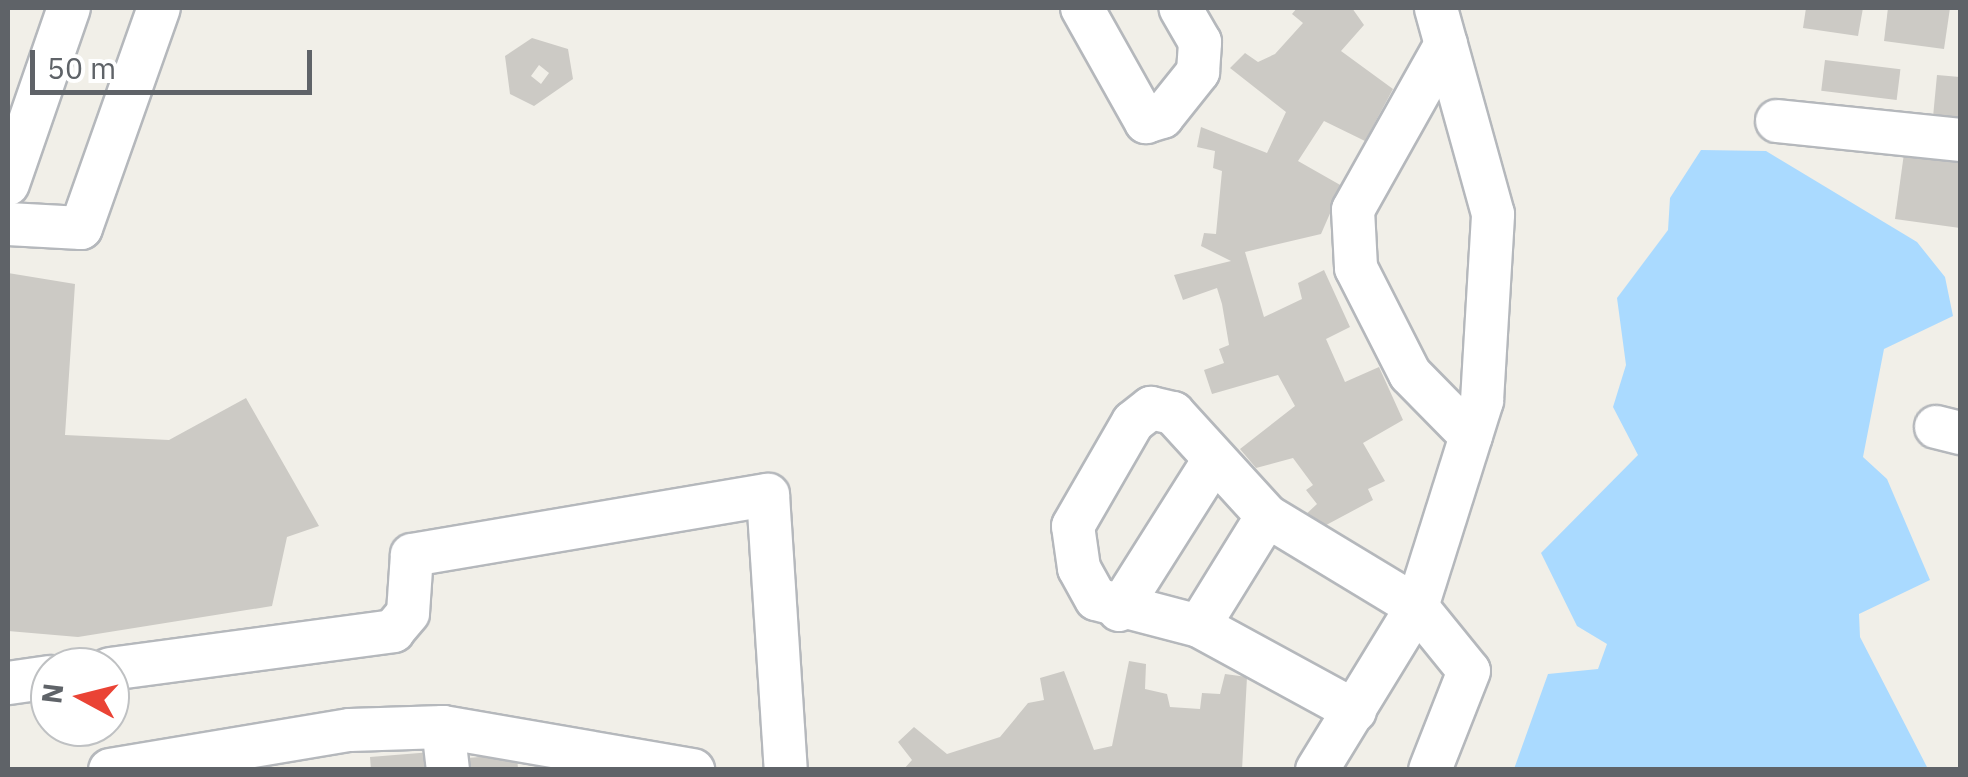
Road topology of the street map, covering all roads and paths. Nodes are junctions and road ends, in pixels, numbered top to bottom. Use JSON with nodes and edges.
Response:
{"nodes":[{"id":1,"x":69,"y":8,"type":"edge"},
{"id":2,"x":159,"y":8,"type":"edge"},
{"id":3,"x":1082,"y":8,"type":"edge"},
{"id":4,"x":1180,"y":8,"type":"edge"},
{"id":5,"x":1440,"y":26,"type":"edge"},
{"id":6,"x":1777,"y":120,"type":"dead end"},
{"id":7,"x":1960,"y":140,"type":"edge"},
{"id":8,"x":8,"y":184,"type":"edge"},
{"id":9,"x":8,"y":224,"type":"edge"},
{"id":10,"x":1471,"y":436,"type":"junction"},
{"id":11,"x":1214,"y":460,"type":"junction"},
{"id":12,"x":1267,"y":516,"type":"junction"},
{"id":13,"x":1417,"y":606,"type":"junction"},
{"id":14,"x":1119,"y":610,"type":"junction"},
{"id":15,"x":1199,"y":626,"type":"junction"},
{"id":16,"x":130,"y":666,"type":"edge"},
{"id":17,"x":1355,"y":711,"type":"junction"},
{"id":18,"x":444,"y":727,"type":"junction"},
{"id":19,"x":110,"y":770,"type":"edge"},
{"id":20,"x":448,"y":770,"type":"edge"},
{"id":21,"x":693,"y":770,"type":"edge"},
{"id":22,"x":786,"y":770,"type":"edge"},
{"id":23,"x":1317,"y":770,"type":"edge"},
{"id":24,"x":1430,"y":770,"type":"edge"}],
"edges":[{"from":1,"to":8,"type":"street"},
{"from":2,"to":9,"type":"street"},
{"from":3,"to":4,"type":"street"},
{"from":5,"to":10,"type":"street"},
{"from":5,"to":10,"type":"street"},
{"from":6,"to":7,"type":"street"},
{"from":10,"to":13,"type":"street"},
{"from":11,"to":12,"type":"street"},
{"from":11,"to":14,"type":"street"},
{"from":11,"to":14,"type":"street"},
{"from":12,"to":13,"type":"street"},
{"from":12,"to":15,"type":"street"},
{"from":13,"to":17,"type":"street"},
{"from":13,"to":24,"type":"street"},
{"from":14,"to":15,"type":"street"},
{"from":15,"to":17,"type":"street"},
{"from":16,"to":22,"type":"street"},
{"from":17,"to":23,"type":"street"},
{"from":18,"to":19,"type":"street"},
{"from":18,"to":20,"type":"street"},
{"from":18,"to":21,"type":"street"}]}
